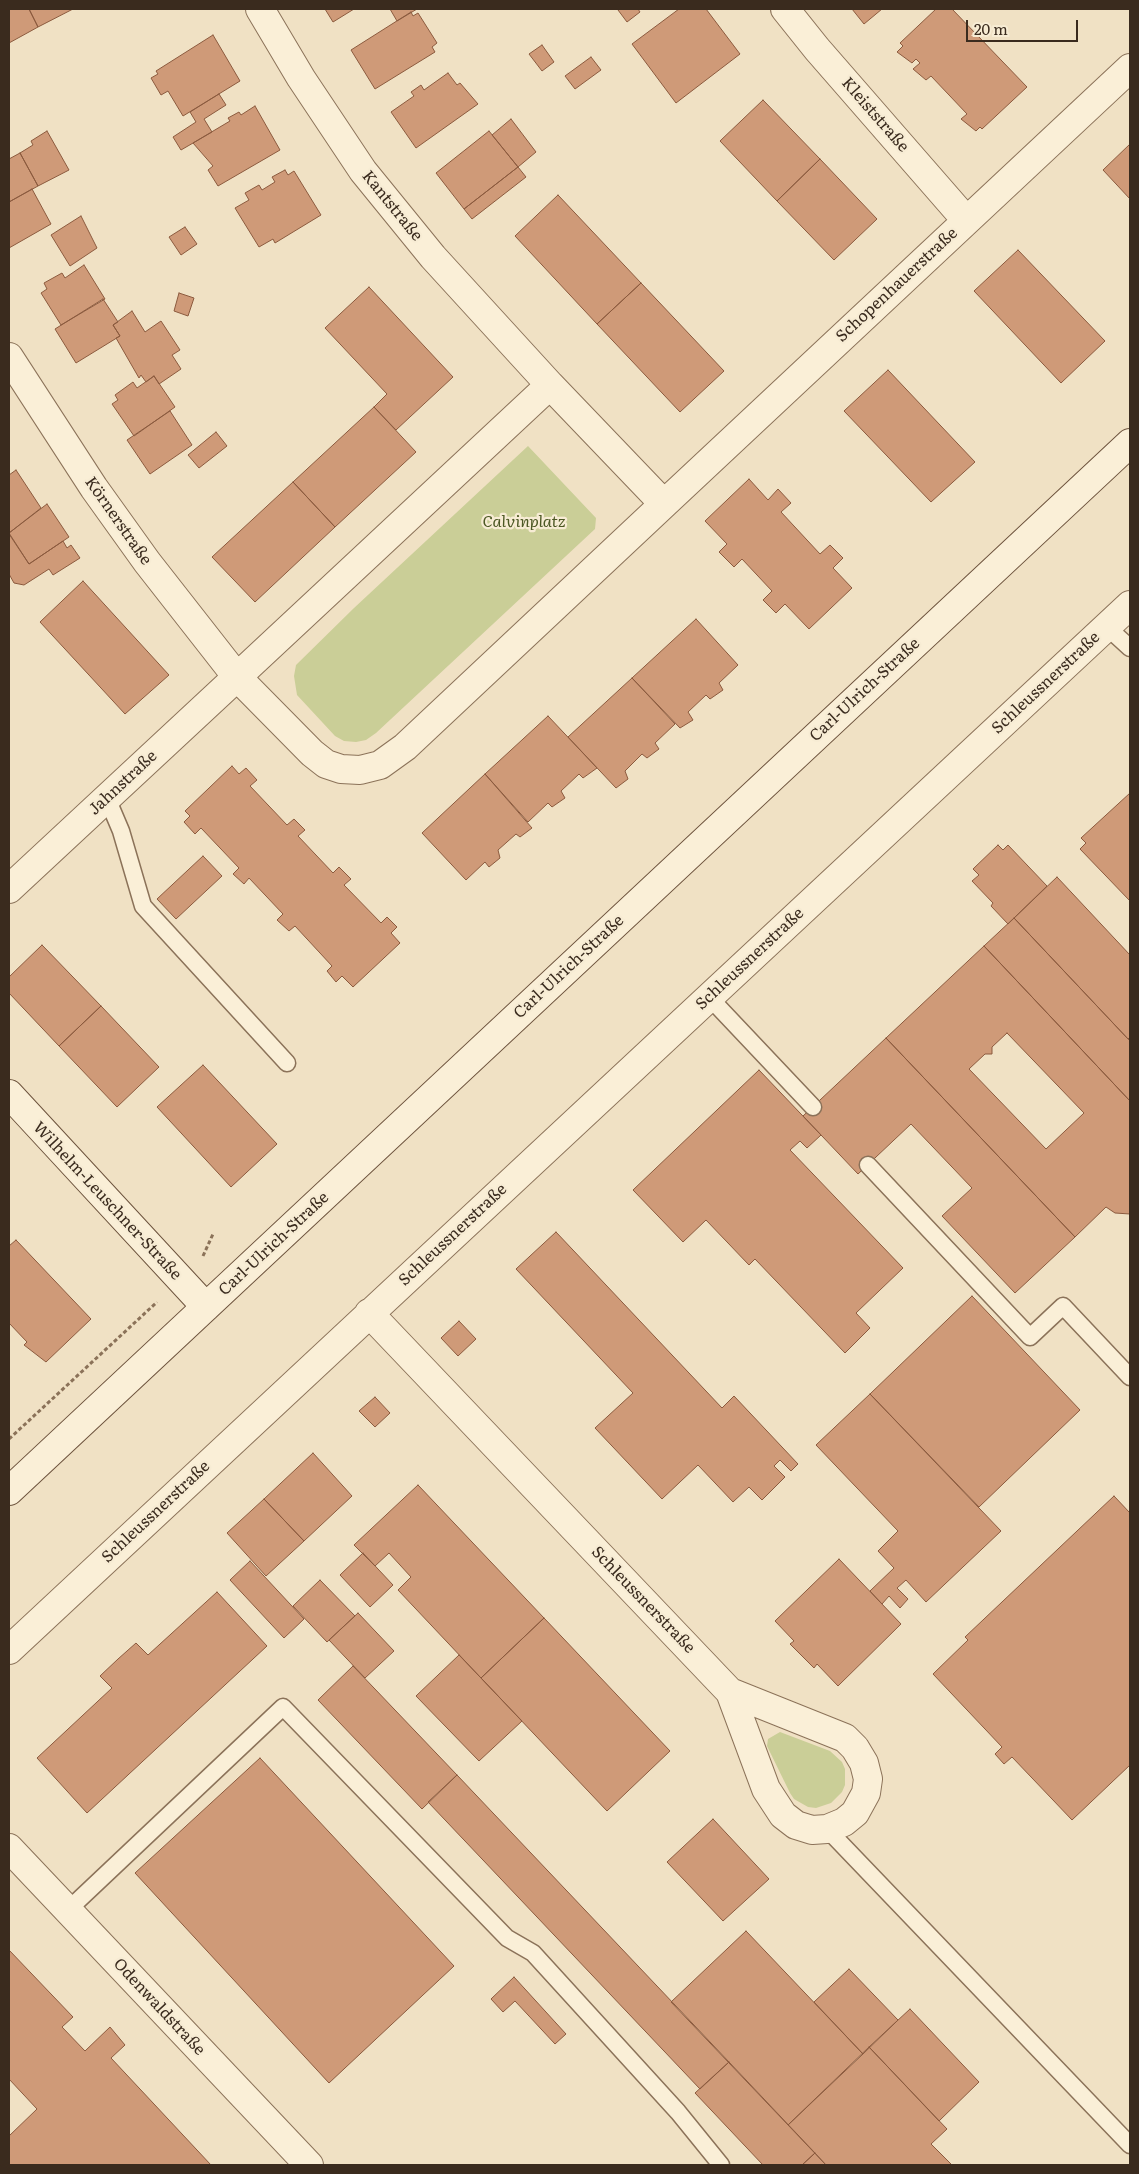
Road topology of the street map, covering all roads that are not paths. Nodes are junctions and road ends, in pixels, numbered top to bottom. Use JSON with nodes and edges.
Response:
{"nodes":[{"id":1,"x":260,"y":9,"type":"edge"},
{"id":2,"x":785,"y":9,"type":"edge"},
{"id":3,"x":1130,"y":68,"type":"edge"},
{"id":4,"x":966,"y":220,"type":"junction"},
{"id":5,"x":9,"y":357,"type":"edge"},
{"id":6,"x":550,"y":384,"type":"junction"},
{"id":7,"x":1130,"y":443,"type":"edge"},
{"id":8,"x":664,"y":504,"type":"junction"},
{"id":9,"x":1130,"y":605,"type":"edge"},
{"id":10,"x":1106,"y":627,"type":"junction"},
{"id":11,"x":1130,"y":648,"type":"edge"},
{"id":12,"x":237,"y":677,"type":"junction"},
{"id":13,"x":107,"y":798,"type":"junction"},
{"id":14,"x":9,"y":889,"type":"edge"},
{"id":15,"x":709,"y":997,"type":"junction"},
{"id":16,"x":287,"y":1063,"type":"dead end"},
{"id":17,"x":9,"y":1094,"type":"edge"},
{"id":18,"x":813,"y":1107,"type":"dead end"},
{"id":19,"x":868,"y":1165,"type":"dead end"},
{"id":20,"x":206,"y":1307,"type":"junction"},
{"id":21,"x":369,"y":1313,"type":"junction"},
{"id":22,"x":1130,"y":1377,"type":"edge"},
{"id":23,"x":9,"y":1491,"type":"edge"},
{"id":24,"x":9,"y":1650,"type":"edge"},
{"id":25,"x":730,"y":1692,"type":"junction"},
{"id":26,"x":827,"y":1829,"type":"junction"},
{"id":27,"x":9,"y":1848,"type":"edge"},
{"id":28,"x":68,"y":1910,"type":"junction"},
{"id":29,"x":1130,"y":2145,"type":"edge"},
{"id":30,"x":310,"y":2165,"type":"edge"},
{"id":31,"x":721,"y":2165,"type":"edge"}],
"edges":[{"from":1,"to":6,"type":"street","name":"Kantstraße"},
{"from":2,"to":4,"type":"street","name":"Kleiststraße"},
{"from":3,"to":4,"type":"street","name":"Schopenhauerstraße"},
{"from":4,"to":8,"type":"street","name":"Schopenhauerstraße"},
{"from":5,"to":12,"type":"street","name":"Körnerstraße"},
{"from":6,"to":8,"type":"street"},
{"from":6,"to":12,"type":"street"},
{"from":7,"to":20,"type":"street","name":"Carl-Ulrich-Straße"},
{"from":8,"to":12,"type":"street"},
{"from":9,"to":10,"type":"street","name":"Schleussnerstraße"},
{"from":10,"to":11,"type":"lane"},
{"from":10,"to":15,"type":"street","name":"Schleussnerstraße"},
{"from":12,"to":13,"type":"street","name":"Jahnstraße"},
{"from":13,"to":14,"type":"street","name":"Jahnstraße"},
{"from":13,"to":16,"type":"lane"},
{"from":15,"to":18,"type":"lane"},
{"from":15,"to":21,"type":"street","name":"Schleussnerstraße"},
{"from":17,"to":20,"type":"street","name":"Wilhelm-Leuschner-Straße"},
{"from":19,"to":22,"type":"lane"},
{"from":20,"to":23,"type":"street","name":"Carl-Ulrich-Straße"},
{"from":21,"to":24,"type":"street","name":"Schleussnerstraße"},
{"from":21,"to":25,"type":"street","name":"Schleussnerstraße"},
{"from":25,"to":26,"type":"street","name":"Schleussnerstraße"},
{"from":25,"to":26,"type":"street","name":"Schleussnerstraße"},
{"from":26,"to":29,"type":"lane"},
{"from":27,"to":28,"type":"street","name":"Odenwaldstraße"},
{"from":28,"to":30,"type":"street","name":"Odenwaldstraße"},
{"from":28,"to":31,"type":"lane"}]}
